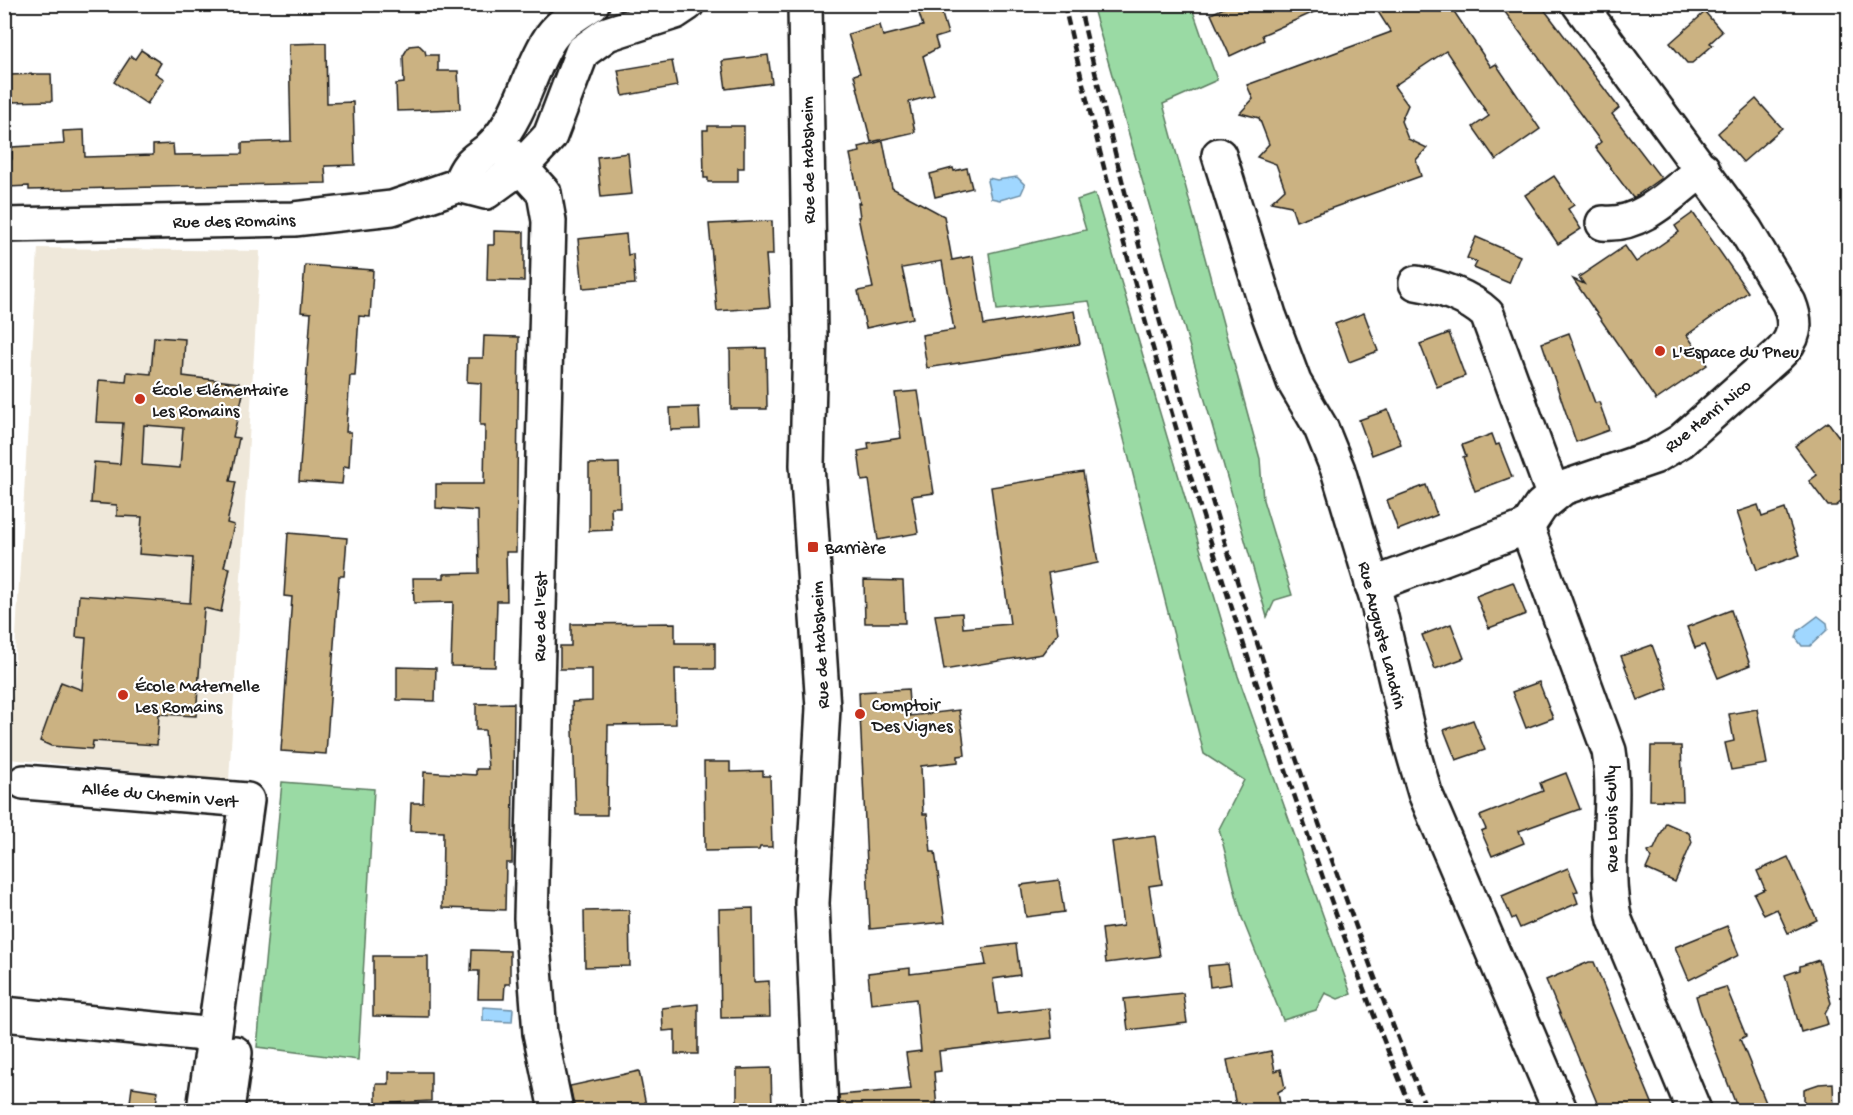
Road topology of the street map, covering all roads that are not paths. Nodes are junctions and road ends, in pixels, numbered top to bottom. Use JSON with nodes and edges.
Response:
{"nodes":[{"id":1,"x":687,"y":4,"type":"edge"},
{"id":2,"x":805,"y":4,"type":"edge"},
{"id":3,"x":1579,"y":4,"type":"edge"},
{"id":4,"x":572,"y":10,"type":"edge"},
{"id":5,"x":582,"y":52,"type":"junction"},
{"id":6,"x":497,"y":141,"type":"junction"},
{"id":7,"x":1219,"y":155,"type":"dead end"},
{"id":8,"x":522,"y":166,"type":"junction"},
{"id":9,"x":1703,"y":169,"type":"junction"},
{"id":10,"x":459,"y":185,"type":"junction"},
{"id":11,"x":1603,"y":224,"type":"dead end"},
{"id":12,"x":4,"y":225,"type":"edge"},
{"id":13,"x":1416,"y":283,"type":"dead end"},
{"id":14,"x":1553,"y":494,"type":"junction"},
{"id":15,"x":1527,"y":527,"type":"junction"},
{"id":16,"x":1372,"y":585,"type":"junction"},
{"id":17,"x":24,"y":782,"type":"dead end"},
{"id":18,"x":220,"y":994,"type":"junction"},
{"id":19,"x":4,"y":1014,"type":"edge"},
{"id":20,"x":214,"y":1035,"type":"junction"},
{"id":21,"x":821,"y":1109,"type":"edge"},
{"id":22,"x":204,"y":1110,"type":"edge"},
{"id":23,"x":227,"y":1110,"type":"edge"},
{"id":24,"x":556,"y":1110,"type":"edge"},
{"id":25,"x":1560,"y":1110,"type":"edge"},
{"id":26,"x":1694,"y":1110,"type":"edge"}],
"edges":[{"from":1,"to":5,"type":"street"},
{"from":2,"to":21,"type":"street","name":"Rue de Habsheim"},
{"from":3,"to":9,"type":"street","name":"Rue Henri Nico"},
{"from":4,"to":5,"type":"street"},
{"from":4,"to":6,"type":"street"},
{"from":5,"to":8,"type":"street"},
{"from":6,"to":8,"type":"street","name":"Rue de l'Est"},
{"from":6,"to":10,"type":"street"},
{"from":7,"to":16,"type":"street","name":"Rue Auguste Landrin"},
{"from":8,"to":10,"type":"street"},
{"from":8,"to":24,"type":"street","name":"Rue de l'Est"},
{"from":9,"to":11,"type":"street"},
{"from":9,"to":14,"type":"street","name":"Rue Henri Nico"},
{"from":10,"to":12,"type":"street","name":"Rue des Romains"},
{"from":13,"to":14,"type":"street"},
{"from":14,"to":15,"type":"street"},
{"from":15,"to":16,"type":"street"},
{"from":15,"to":26,"type":"street","name":"Rue Louis Gully"},
{"from":16,"to":25,"type":"street","name":"Rue Auguste Landrin"},
{"from":17,"to":18,"type":"street","name":"Allée du Chemin Vert"},
{"from":18,"to":20,"type":"street","name":"Allée du Chemin Vert"},
{"from":18,"to":23,"type":"street"},
{"from":19,"to":20,"type":"street"},
{"from":20,"to":22,"type":"street","name":"Allée du Chemin Vert"}]}
